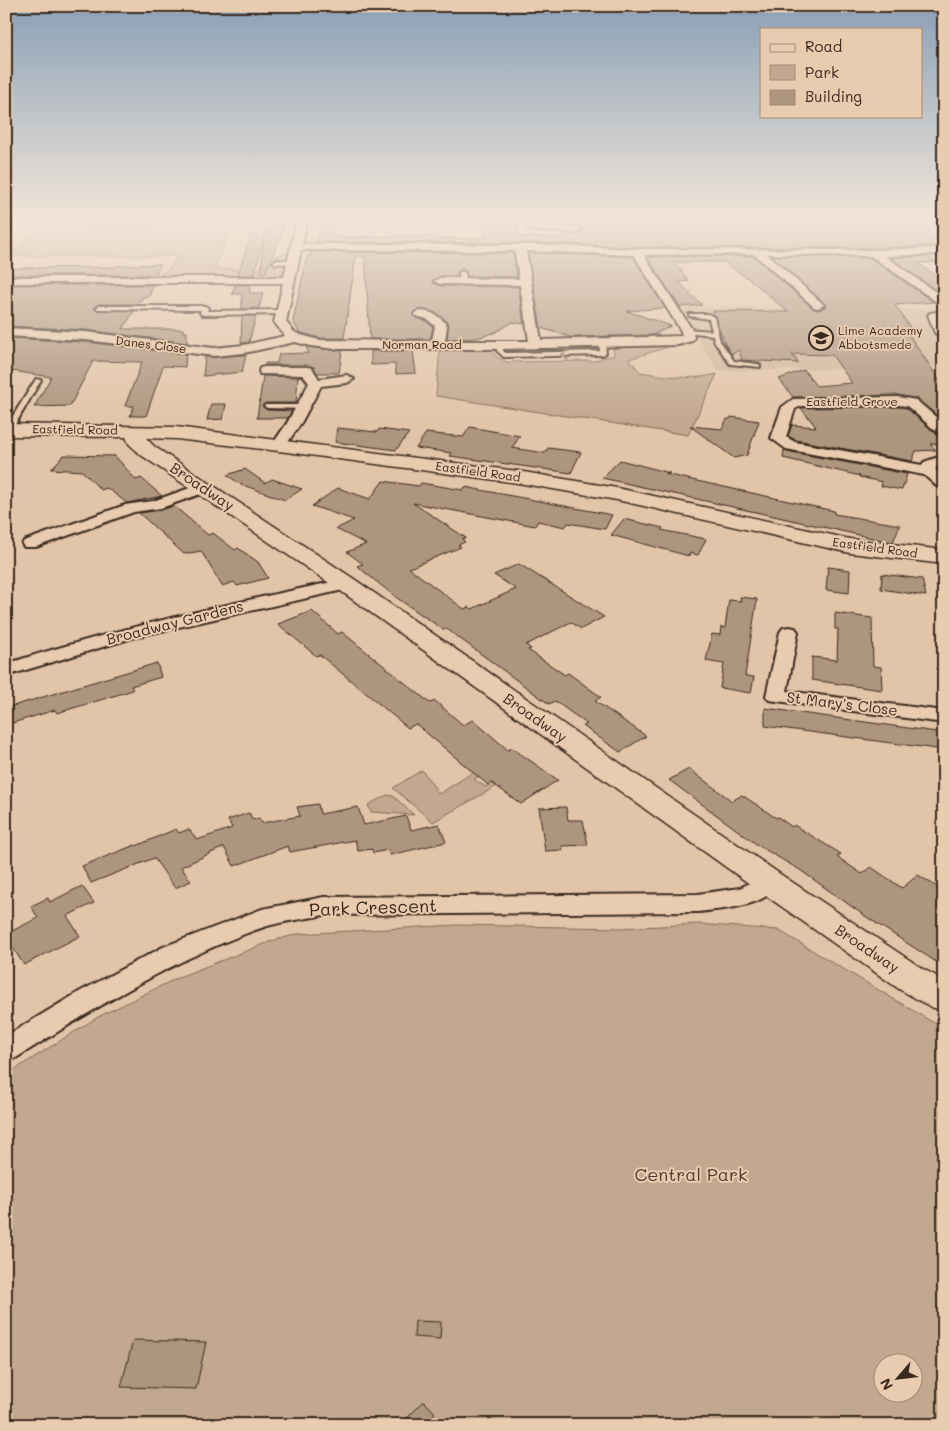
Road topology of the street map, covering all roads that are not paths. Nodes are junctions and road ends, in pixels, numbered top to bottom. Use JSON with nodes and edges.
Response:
{"nodes":[{"id":1,"x":289,"y":287,"type":"edge"},
{"id":2,"x":526,"y":287,"type":"edge"},
{"id":3,"x":660,"y":287,"type":"edge"},
{"id":4,"x":797,"y":287,"type":"edge"},
{"id":5,"x":920,"y":287,"type":"edge"},
{"id":6,"x":944,"y":304,"type":"edge"},
{"id":7,"x":818,"y":305,"type":"dead end"},
{"id":8,"x":98,"y":308,"type":"dead end"},
{"id":9,"x":283,"y":312,"type":"junction"},
{"id":10,"x":420,"y":314,"type":"dead end"},
{"id":11,"x":944,"y":314,"type":"edge"},
{"id":12,"x":691,"y":315,"type":"dead end"},
{"id":13,"x":688,"y":330,"type":"junction"},
{"id":14,"x":6,"y":332,"type":"edge"},
{"id":15,"x":716,"y":333,"type":"junction"},
{"id":16,"x":941,"y":333,"type":"dead end"},
{"id":17,"x":294,"y":338,"type":"junction"},
{"id":18,"x":602,"y":342,"type":"junction"},
{"id":19,"x":438,"y":344,"type":"junction"},
{"id":20,"x":500,"y":344,"type":"junction"},
{"id":21,"x":535,"y":344,"type":"junction"},
{"id":22,"x":758,"y":366,"type":"dead end"},
{"id":23,"x":266,"y":371,"type":"dead end"},
{"id":24,"x":347,"y":379,"type":"dead end"},
{"id":25,"x":38,"y":380,"type":"dead end"},
{"id":26,"x":316,"y":383,"type":"junction"},
{"id":27,"x":267,"y":406,"type":"dead end"},
{"id":28,"x":303,"y":407,"type":"junction"},
{"id":29,"x":7,"y":430,"type":"edge"},
{"id":30,"x":136,"y":431,"type":"junction"},
{"id":31,"x":944,"y":431,"type":"edge"},
{"id":32,"x":279,"y":445,"type":"junction"},
{"id":33,"x":944,"y":459,"type":"edge"},
{"id":34,"x":929,"y":470,"type":"junction"},
{"id":35,"x":944,"y":485,"type":"edge"},
{"id":36,"x":204,"y":488,"type":"junction"},
{"id":37,"x":30,"y":544,"type":"dead end"},
{"id":38,"x":944,"y":557,"type":"edge"},
{"id":39,"x":346,"y":584,"type":"junction"},
{"id":40,"x":789,"y":632,"type":"dead end"},
{"id":41,"x":6,"y":670,"type":"edge"},
{"id":42,"x":944,"y":717,"type":"edge"},
{"id":43,"x":769,"y":882,"type":"junction"},
{"id":44,"x":944,"y":997,"type":"edge"},
{"id":45,"x":6,"y":1050,"type":"edge"}],
"edges":[{"from":1,"to":9,"type":"street"},
{"from":2,"to":21,"type":"street"},
{"from":3,"to":13,"type":"street"},
{"from":4,"to":7,"type":"street"},
{"from":5,"to":6,"type":"street"},
{"from":8,"to":9,"type":"lane"},
{"from":9,"to":17,"type":"street"},
{"from":10,"to":19,"type":"street"},
{"from":11,"to":16,"type":"street"},
{"from":12,"to":15,"type":"lane"},
{"from":13,"to":15,"type":"lane"},
{"from":13,"to":18,"type":"street","name":"Norman Road"},
{"from":14,"to":17,"type":"street","name":"Danes Close"},
{"from":15,"to":22,"type":"lane"},
{"from":17,"to":19,"type":"street","name":"Norman Road"},
{"from":18,"to":20,"type":"lane","one_way":true},
{"from":18,"to":21,"type":"street","name":"Norman Road"},
{"from":19,"to":20,"type":"street","name":"Norman Road"},
{"from":20,"to":21,"type":"street","name":"Norman Road"},
{"from":23,"to":26,"type":"street"},
{"from":24,"to":26,"type":"street"},
{"from":25,"to":29,"type":"lane"},
{"from":26,"to":28,"type":"street"},
{"from":27,"to":28,"type":"lane"},
{"from":28,"to":32,"type":"street"},
{"from":29,"to":30,"type":"street","name":"Eastfield Road"},
{"from":30,"to":32,"type":"street","name":"Eastfield Road"},
{"from":30,"to":36,"type":"street","name":"Broadway"},
{"from":31,"to":34,"type":"street","name":"Eastfield Grove"},
{"from":32,"to":38,"type":"street","name":"Eastfield Road"},
{"from":33,"to":34,"type":"street"},
{"from":34,"to":35,"type":"street"},
{"from":36,"to":37,"type":"street"},
{"from":36,"to":39,"type":"street","name":"Broadway"},
{"from":39,"to":41,"type":"street","name":"Broadway Gardens"},
{"from":39,"to":43,"type":"street","name":"Broadway"},
{"from":40,"to":42,"type":"street","name":"St Mary's Close"},
{"from":43,"to":44,"type":"street","name":"Broadway"},
{"from":43,"to":45,"type":"street","name":"Park Crescent"}]}
